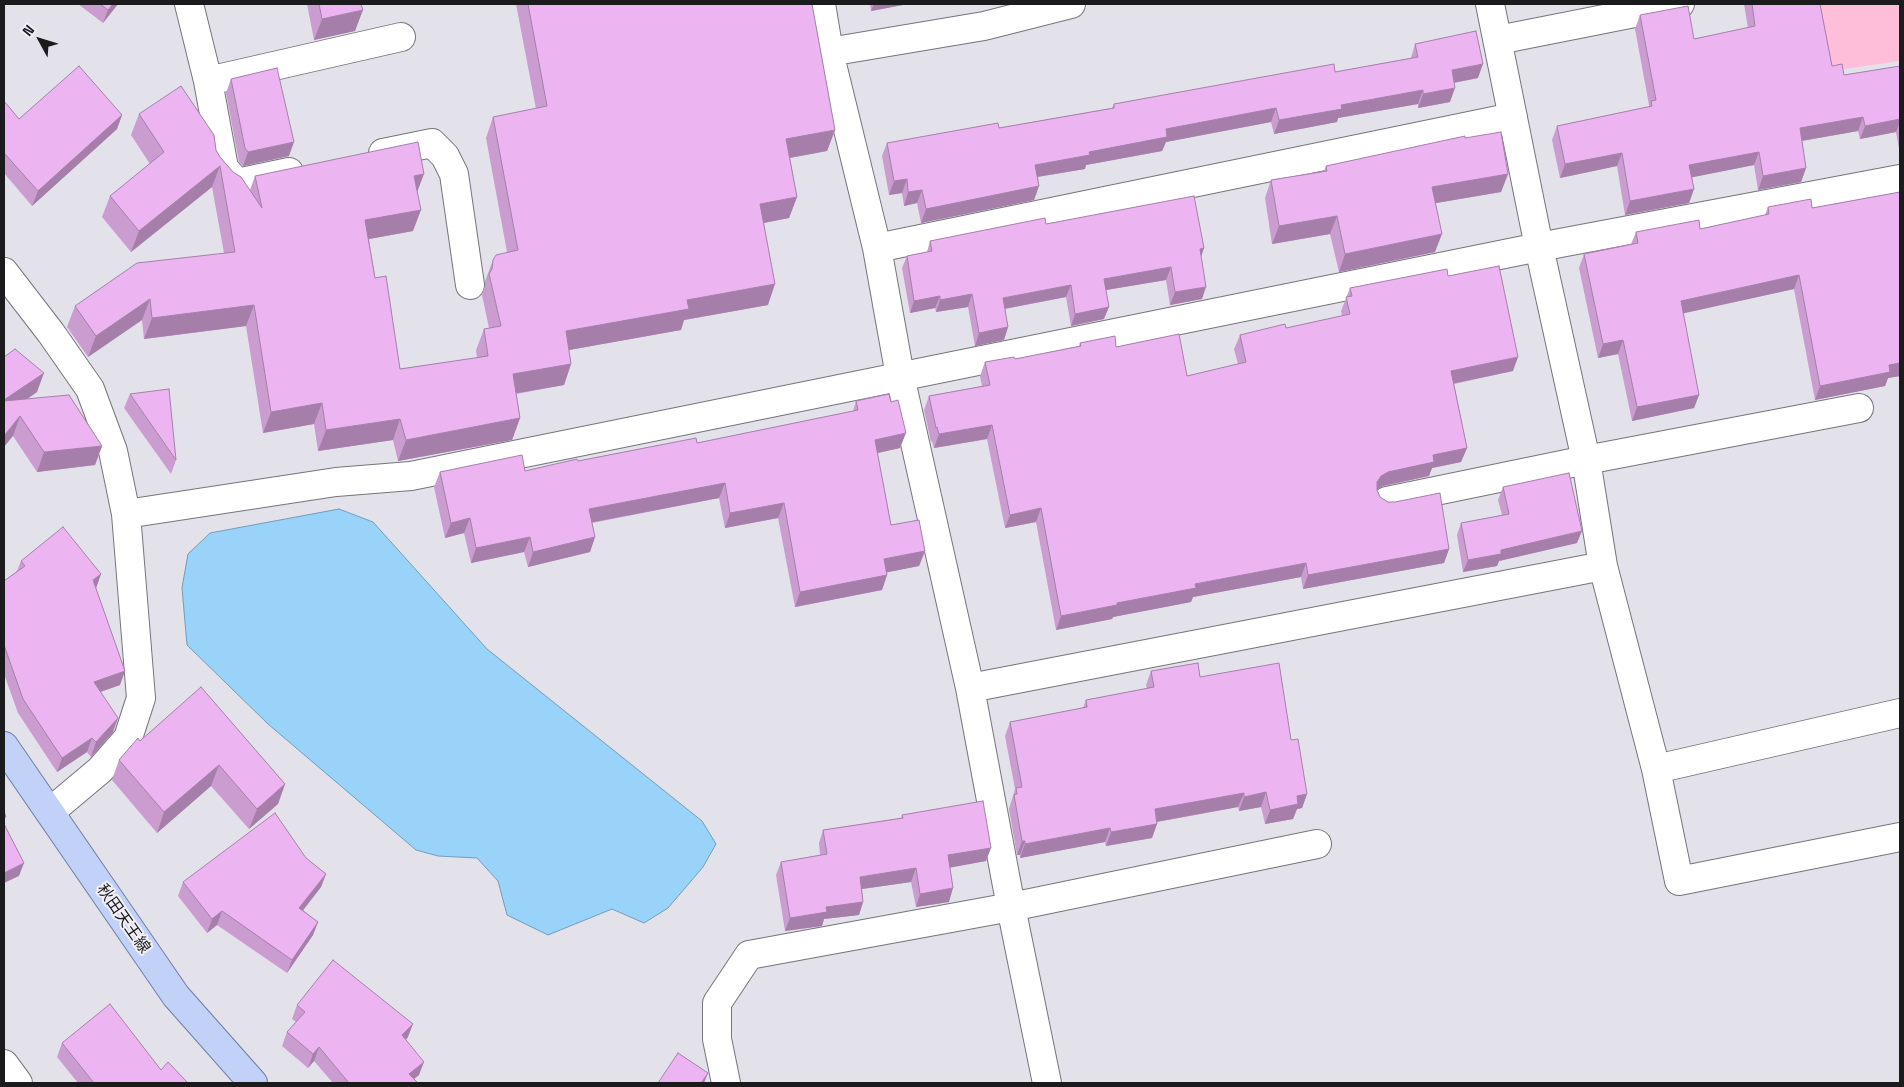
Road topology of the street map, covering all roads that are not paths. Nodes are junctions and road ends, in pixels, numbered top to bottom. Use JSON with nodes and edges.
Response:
{"nodes":[{"id":1,"x":189,"y":4,"type":"edge"},
{"id":2,"x":821,"y":4,"type":"edge"},
{"id":3,"x":1071,"y":4,"type":"edge"},
{"id":4,"x":1490,"y":4,"type":"edge"},
{"id":5,"x":1680,"y":4,"type":"edge"},
{"id":6,"x":401,"y":37,"type":"dead end"},
{"id":7,"x":1498,"y":40,"type":"junction"},
{"id":8,"x":829,"y":52,"type":"junction"},
{"id":9,"x":208,"y":81,"type":"junction"},
{"id":10,"x":1513,"y":117,"type":"junction"},
{"id":11,"x":361,"y":158,"type":"edge"},
{"id":12,"x":313,"y":167,"type":"edge"},
{"id":13,"x":1900,"y":179,"type":"edge"},
{"id":14,"x":1539,"y":247,"type":"junction"},
{"id":15,"x":877,"y":248,"type":"junction"},
{"id":16,"x":4,"y":272,"type":"edge"},
{"id":17,"x":470,"y":285,"type":"dead end"},
{"id":18,"x":900,"y":376,"type":"junction"},
{"id":19,"x":1859,"y":408,"type":"dead end"},
{"id":20,"x":1586,"y":460,"type":"junction"},
{"id":21,"x":1387,"y":501,"type":"edge"},
{"id":22,"x":126,"y":514,"type":"junction"},
{"id":23,"x":1603,"y":566,"type":"junction"},
{"id":24,"x":970,"y":688,"type":"junction"},
{"id":25,"x":1900,"y":713,"type":"edge"},
{"id":26,"x":4,"y":746,"type":"edge"},
{"id":27,"x":1656,"y":769,"type":"junction"},
{"id":28,"x":50,"y":812,"type":"junction"},
{"id":29,"x":1900,"y":837,"type":"edge"},
{"id":30,"x":1317,"y":844,"type":"dead end"},
{"id":31,"x":1011,"y":907,"type":"junction"},
{"id":32,"x":4,"y":1064,"type":"edge"},
{"id":33,"x":18,"y":1083,"type":"edge"},
{"id":34,"x":253,"y":1083,"type":"edge"},
{"id":35,"x":726,"y":1083,"type":"edge"},
{"id":36,"x":1047,"y":1083,"type":"edge"}],
"edges":[{"from":1,"to":9,"type":"street"},
{"from":2,"to":8,"type":"street"},
{"from":3,"to":8,"type":"street"},
{"from":4,"to":7,"type":"street"},
{"from":5,"to":7,"type":"street"},
{"from":6,"to":9,"type":"street"},
{"from":7,"to":10,"type":"street"},
{"from":8,"to":15,"type":"street"},
{"from":9,"to":12,"type":"street"},
{"from":10,"to":14,"type":"street"},
{"from":10,"to":15,"type":"street"},
{"from":11,"to":17,"type":"street"},
{"from":13,"to":14,"type":"street"},
{"from":14,"to":18,"type":"street"},
{"from":14,"to":20,"type":"street"},
{"from":15,"to":18,"type":"street"},
{"from":16,"to":22,"type":"street"},
{"from":18,"to":22,"type":"street"},
{"from":18,"to":24,"type":"street"},
{"from":19,"to":20,"type":"street"},
{"from":20,"to":21,"type":"street"},
{"from":20,"to":23,"type":"street"},
{"from":22,"to":28,"type":"street"},
{"from":23,"to":24,"type":"street"},
{"from":23,"to":27,"type":"street"},
{"from":24,"to":31,"type":"street"},
{"from":25,"to":27,"type":"street"},
{"from":26,"to":28,"type":"main road","name":"秋田天王線"},
{"from":27,"to":29,"type":"street"},
{"from":28,"to":34,"type":"main road","name":"秋田天王線"},
{"from":30,"to":31,"type":"street"},
{"from":31,"to":35,"type":"street"},
{"from":31,"to":36,"type":"street"},
{"from":32,"to":33,"type":"street"}]}
